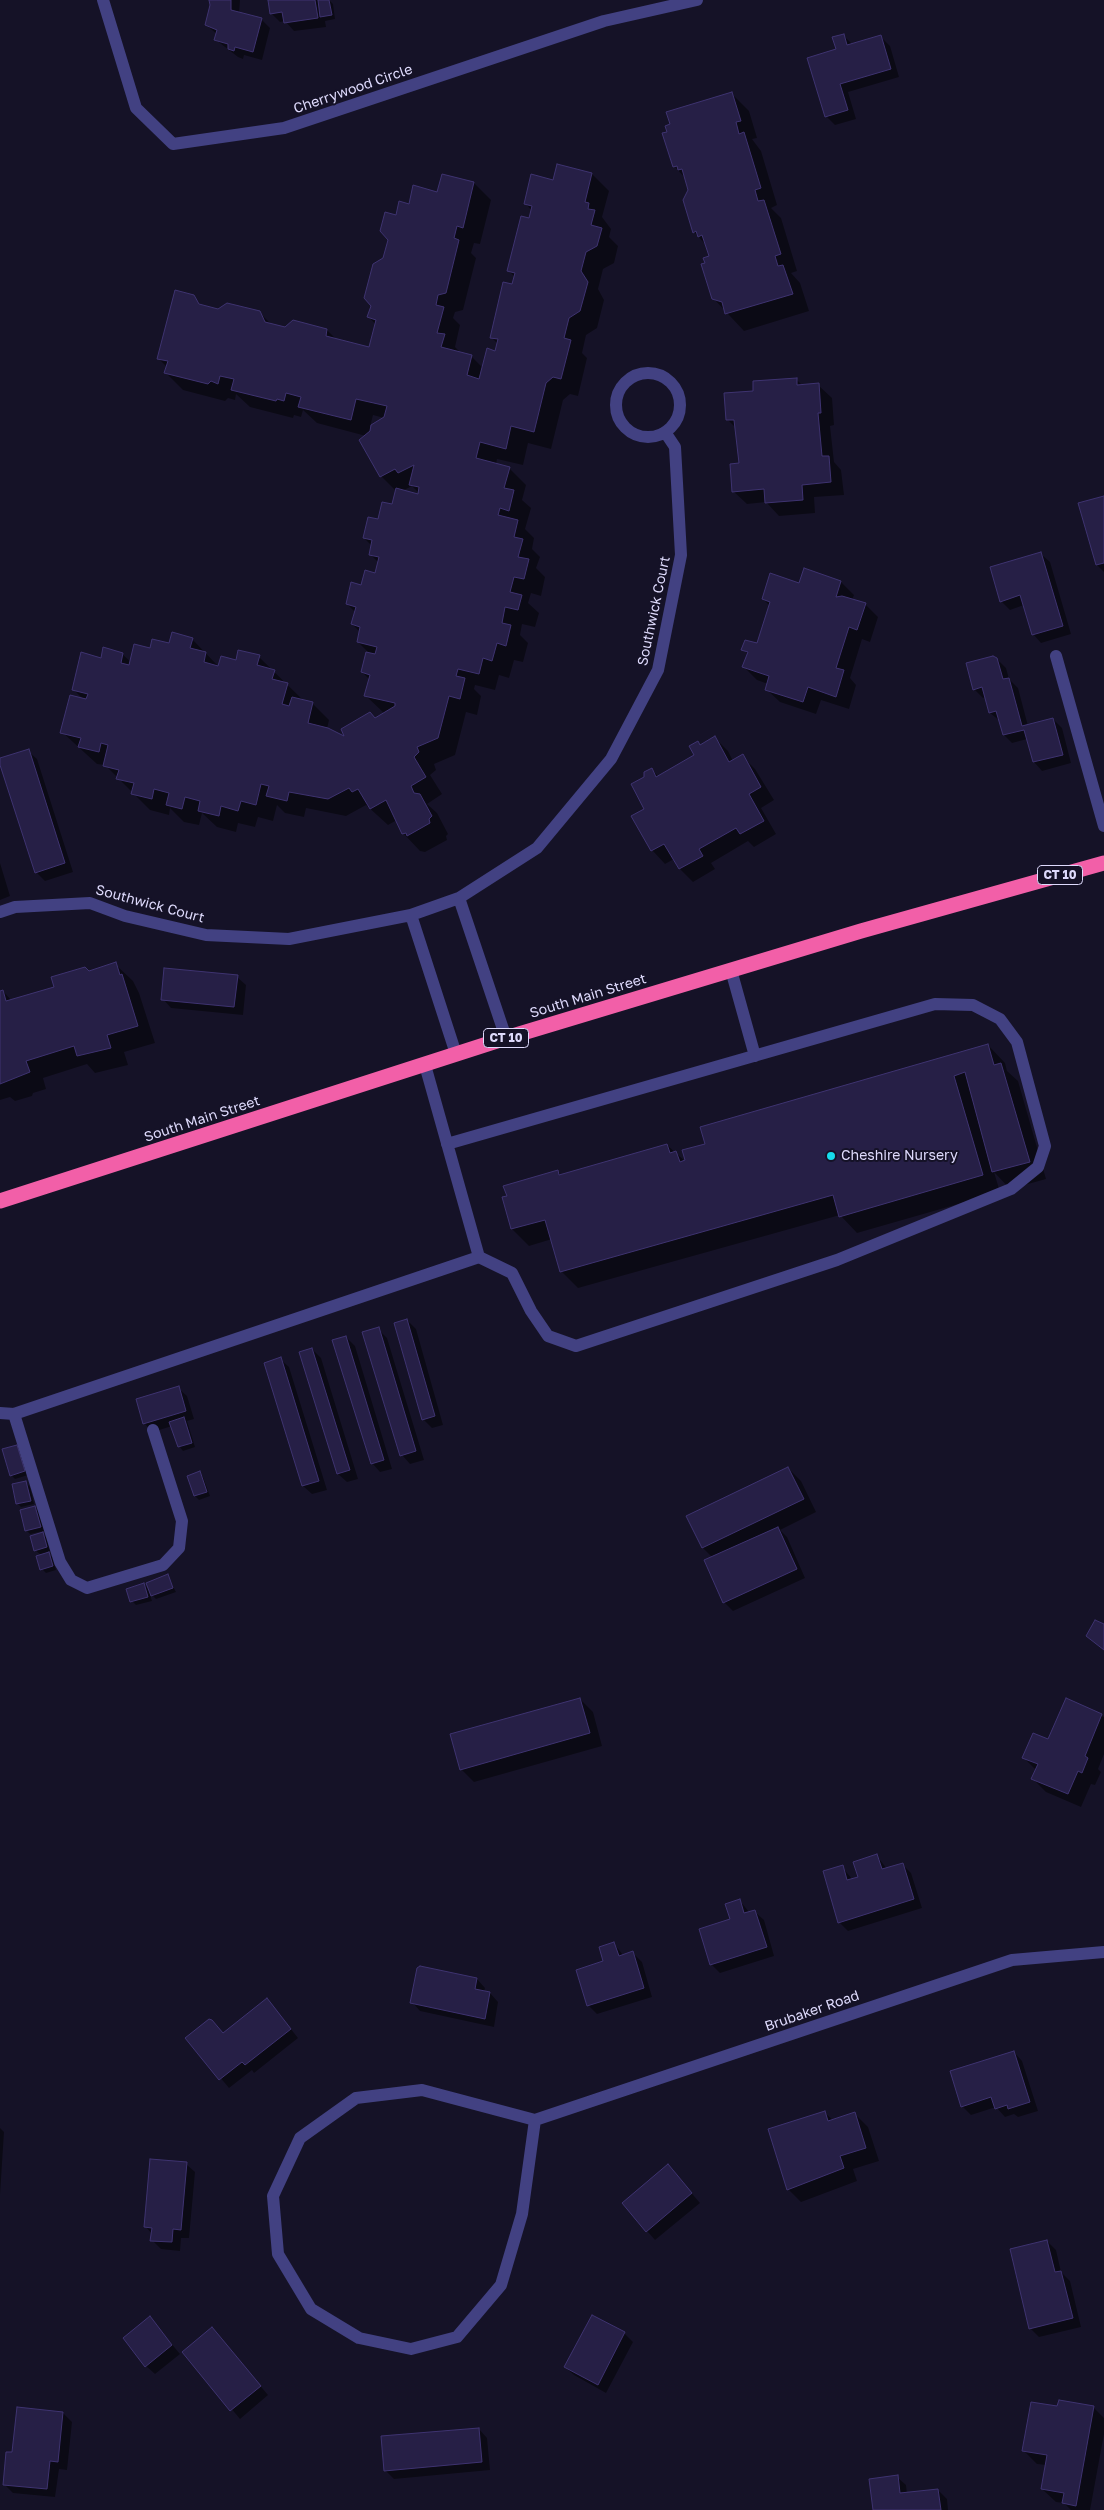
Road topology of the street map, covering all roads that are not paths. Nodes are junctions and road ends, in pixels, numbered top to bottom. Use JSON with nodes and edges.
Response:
{"nodes":[{"id":1,"x":103,"y":0,"type":"edge"},
{"id":2,"x":697,"y":0,"type":"edge"},
{"id":3,"x":665,"y":432,"type":"junction"},
{"id":4,"x":1056,"y":656,"type":"dead end"},
{"id":5,"x":1104,"y":826,"type":"edge"},
{"id":6,"x":1104,"y":863,"type":"edge"},
{"id":7,"x":459,"y":898,"type":"junction"},
{"id":8,"x":0,"y":912,"type":"edge"},
{"id":9,"x":411,"y":915,"type":"junction"},
{"id":10,"x":731,"y":970,"type":"junction"},
{"id":11,"x":506,"y":1038,"type":"junction"},
{"id":12,"x":456,"y":1054,"type":"junction"},
{"id":13,"x":755,"y":1056,"type":"junction"},
{"id":14,"x":425,"y":1065,"type":"junction"},
{"id":15,"x":447,"y":1144,"type":"junction"},
{"id":16,"x":0,"y":1201,"type":"edge"},
{"id":17,"x":479,"y":1257,"type":"junction"},
{"id":18,"x":0,"y":1413,"type":"edge"},
{"id":19,"x":14,"y":1414,"type":"junction"},
{"id":20,"x":153,"y":1430,"type":"dead end"},
{"id":21,"x":1104,"y":1952,"type":"edge"},
{"id":22,"x":535,"y":2120,"type":"junction"}],
"edges":[{"from":1,"to":2,"type":"street","name":"Cherrywood Circle"},
{"from":3,"to":3,"type":"street"},
{"from":3,"to":7,"type":"street","name":"Southwick Court"},
{"from":4,"to":5,"type":"street"},
{"from":6,"to":10,"type":"highway","name":"South Main Street","number":"CT 10"},
{"from":7,"to":9,"type":"street","name":"Southwick Court"},
{"from":7,"to":11,"type":"street"},
{"from":8,"to":9,"type":"street","name":"Southwick Court"},
{"from":9,"to":12,"type":"street"},
{"from":10,"to":11,"type":"highway","name":"South Main Street","number":"CT 10"},
{"from":10,"to":13,"type":"street"},
{"from":11,"to":12,"type":"highway","name":"South Main Street","number":"CT 10"},
{"from":12,"to":14,"type":"highway","name":"South Main Street","number":"CT 10"},
{"from":13,"to":15,"type":"street"},
{"from":13,"to":17,"type":"street"},
{"from":14,"to":15,"type":"street"},
{"from":14,"to":16,"type":"highway","name":"South Main Street","number":"CT 10"},
{"from":15,"to":17,"type":"street"},
{"from":17,"to":19,"type":"street"},
{"from":18,"to":19,"type":"street"},
{"from":19,"to":20,"type":"street"},
{"from":21,"to":22,"type":"street","name":"Brubaker Road"},
{"from":22,"to":22,"type":"street"}]}
